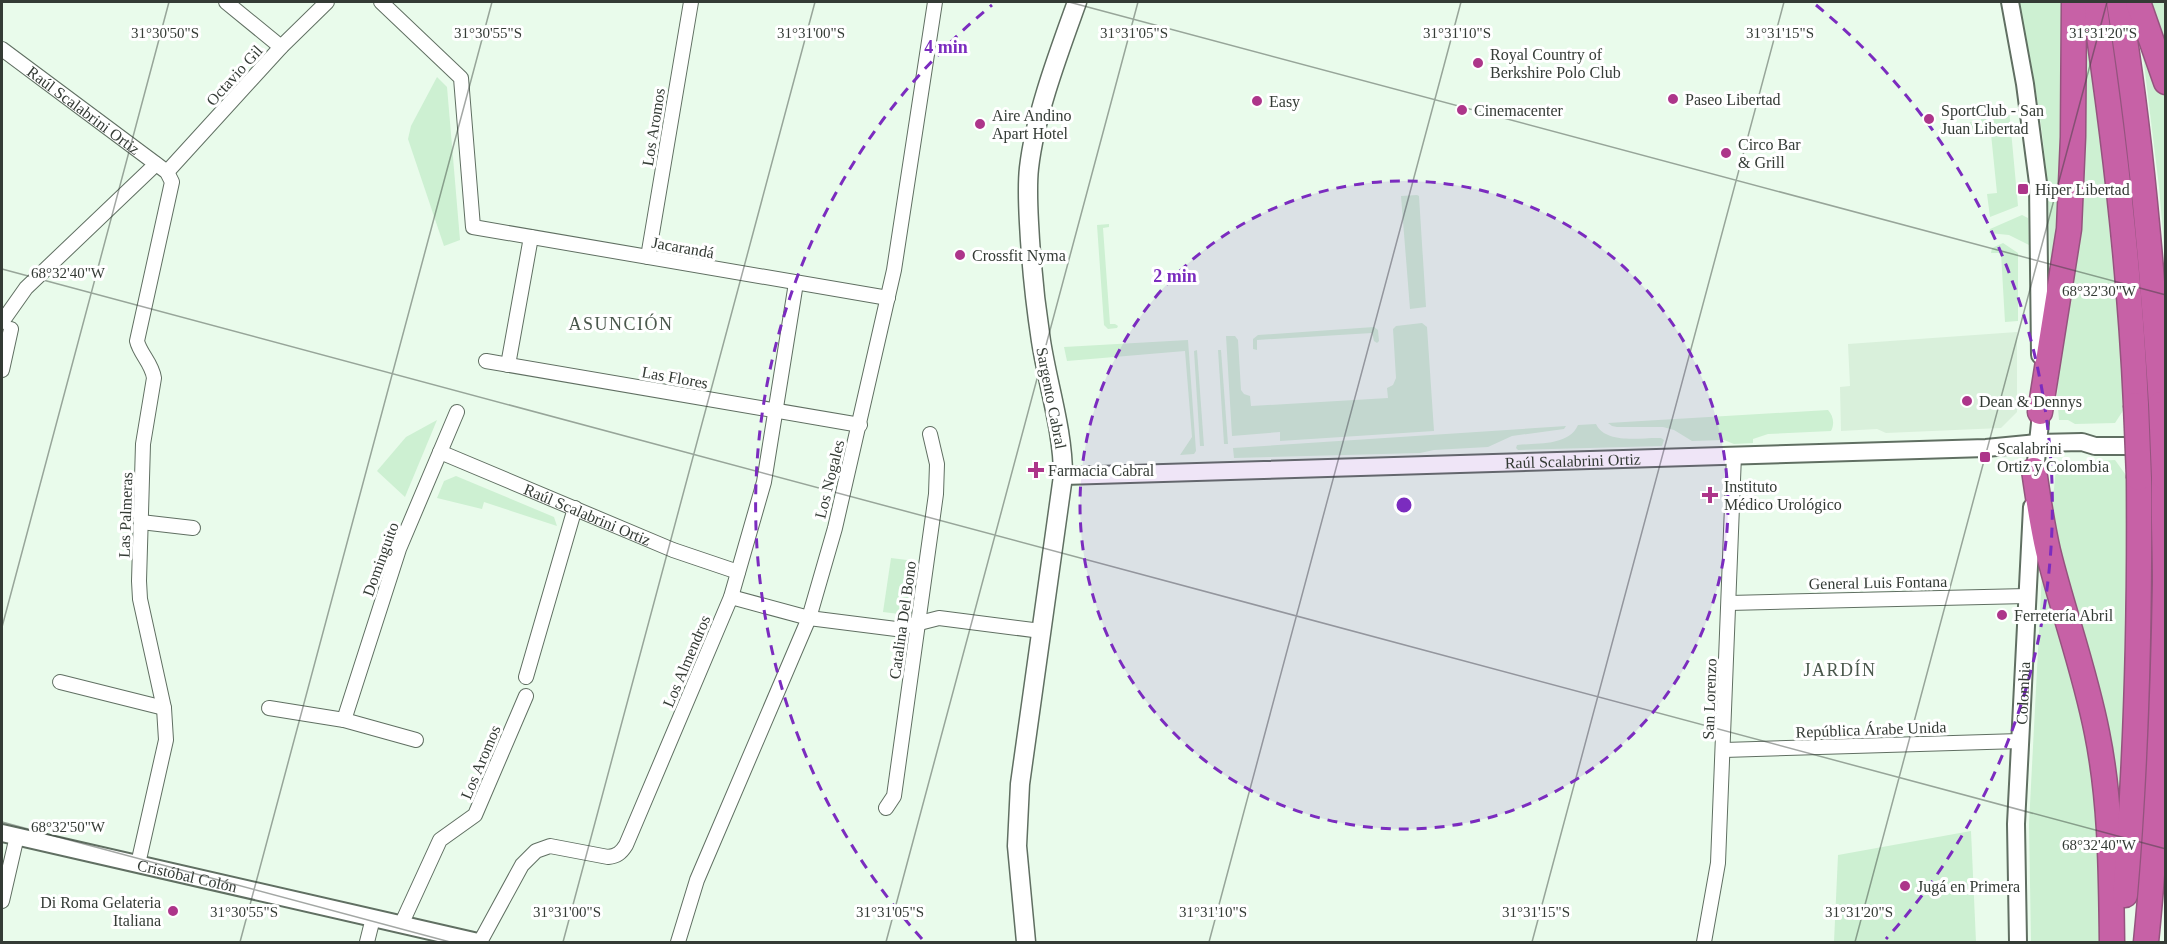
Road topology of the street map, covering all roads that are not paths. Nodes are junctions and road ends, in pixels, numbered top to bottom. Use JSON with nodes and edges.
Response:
{"nodes":[{"id":1,"x":226,"y":2,"type":"edge"},
{"id":2,"x":327,"y":2,"type":"edge"},
{"id":3,"x":381,"y":2,"type":"edge"},
{"id":4,"x":691,"y":2,"type":"edge"},
{"id":5,"x":935,"y":2,"type":"edge"},
{"id":6,"x":1077,"y":2,"type":"edge"},
{"id":7,"x":2010,"y":2,"type":"edge"},
{"id":8,"x":2074,"y":2,"type":"edge"},
{"id":9,"x":2094,"y":2,"type":"edge"},
{"id":10,"x":2119,"y":2,"type":"edge"},
{"id":11,"x":2138,"y":2,"type":"edge"},
{"id":12,"x":281,"y":47,"type":"junction"},
{"id":13,"x":2,"y":49,"type":"edge"},
{"id":14,"x":2166,"y":82,"type":"edge"},
{"id":15,"x":161,"y":168,"type":"junction"},
{"id":16,"x":531,"y":237,"type":"junction"},
{"id":17,"x":648,"y":257,"type":"junction"},
{"id":18,"x":796,"y":283,"type":"junction"},
{"id":19,"x":888,"y":298,"type":"junction"},
{"id":20,"x":6,"y":326,"type":"edge"},
{"id":21,"x":486,"y":361,"type":"dead end"},
{"id":22,"x":508,"y":365,"type":"junction"},
{"id":23,"x":2,"y":370,"type":"edge"},
{"id":24,"x":775,"y":410,"type":"junction"},
{"id":25,"x":457,"y":412,"type":"dead end"},
{"id":26,"x":2040,"y":412,"type":"junction"},
{"id":27,"x":860,"y":425,"type":"junction"},
{"id":28,"x":930,"y":434,"type":"dead end"},
{"id":29,"x":2166,"y":434,"type":"edge"},
{"id":30,"x":2082,"y":442,"type":"junction"},
{"id":31,"x":2038,"y":443,"type":"junction"},
{"id":32,"x":2166,"y":446,"type":"edge"},
{"id":33,"x":440,"y":452,"type":"junction"},
{"id":34,"x":1734,"y":455,"type":"junction"},
{"id":35,"x":2034,"y":470,"type":"junction"},
{"id":36,"x":1064,"y":476,"type":"junction"},
{"id":37,"x":575,"y":508,"type":"junction"},
{"id":38,"x":141,"y":522,"type":"junction"},
{"id":39,"x":193,"y":528,"type":"dead end"},
{"id":40,"x":738,"y":572,"type":"junction"},
{"id":41,"x":2027,"y":596,"type":"junction"},
{"id":42,"x":731,"y":597,"type":"junction"},
{"id":43,"x":1729,"y":603,"type":"junction"},
{"id":44,"x":808,"y":618,"type":"junction"},
{"id":45,"x":917,"y":622,"type":"junction"},
{"id":46,"x":1041,"y":631,"type":"junction"},
{"id":47,"x":526,"y":677,"type":"dead end"},
{"id":48,"x":60,"y":682,"type":"dead end"},
{"id":49,"x":526,"y":696,"type":"dead end"},
{"id":50,"x":164,"y":708,"type":"junction"},
{"id":51,"x":269,"y":708,"type":"dead end"},
{"id":52,"x":344,"y":720,"type":"junction"},
{"id":53,"x":416,"y":740,"type":"dead end"},
{"id":54,"x":2020,"y":741,"type":"junction"},
{"id":55,"x":1724,"y":750,"type":"junction"},
{"id":56,"x":886,"y":808,"type":"dead end"},
{"id":57,"x":9,"y":835,"type":"edge"},
{"id":58,"x":138,"y":864,"type":"junction"},
{"id":59,"x":2,"y":901,"type":"edge"},
{"id":60,"x":373,"y":918,"type":"junction"},
{"id":61,"x":401,"y":925,"type":"junction"},
{"id":62,"x":367,"y":942,"type":"edge"},
{"id":63,"x":479,"y":942,"type":"edge"},
{"id":64,"x":678,"y":942,"type":"edge"},
{"id":65,"x":1026,"y":942,"type":"edge"},
{"id":66,"x":1704,"y":942,"type":"edge"},
{"id":67,"x":2018,"y":942,"type":"edge"},
{"id":68,"x":2112,"y":942,"type":"edge"},
{"id":69,"x":2121,"y":942,"type":"edge"},
{"id":70,"x":2146,"y":942,"type":"edge"}],
"edges":[{"from":1,"to":12,"type":"street"},
{"from":2,"to":12,"type":"street","name":"Octavio Gil"},
{"from":3,"to":16,"type":"street","name":"Jacarandá"},
{"from":4,"to":17,"type":"street","name":"Los Aromos"},
{"from":5,"to":19,"type":"street","name":"Los Nogales"},
{"from":6,"to":36,"type":"main road","name":"Sargento Cabral"},
{"from":7,"to":26,"type":"street","name":"Colombia"},
{"from":8,"to":26,"type":"highway"},
{"from":9,"to":69,"type":"highway","bridge":true},
{"from":10,"to":70,"type":"highway","bridge":true},
{"from":11,"to":14,"type":"highway"},
{"from":12,"to":15,"type":"street","name":"Octavio Gil"},
{"from":13,"to":15,"type":"street","name":"Raúl Scalabrini Ortiz"},
{"from":15,"to":20,"type":"street","name":"Octavio Gil"},
{"from":15,"to":38,"type":"street","name":"Las Palmeras"},
{"from":16,"to":17,"type":"street","name":"Jacarandá"},
{"from":16,"to":22,"type":"street"},
{"from":17,"to":18,"type":"street","name":"Jacarandá"},
{"from":18,"to":19,"type":"street","name":"Jacarandá"},
{"from":18,"to":24,"type":"street","name":"Los Almendros"},
{"from":19,"to":27,"type":"street","name":"Los Nogales"},
{"from":20,"to":23,"type":"street"},
{"from":21,"to":22,"type":"street","name":"Las Flores"},
{"from":22,"to":24,"type":"street","name":"Las Flores"},
{"from":24,"to":27,"type":"street","name":"Las Flores"},
{"from":24,"to":40,"type":"street","name":"Los Almendros"},
{"from":25,"to":33,"type":"street","name":"Dominguito"},
{"from":26,"to":31,"type":"street","name":"Colombia"},
{"from":27,"to":44,"type":"street","name":"Los Nogales"},
{"from":28,"to":45,"type":"street","name":"Catalina Del Bono"},
{"from":29,"to":30,"type":"street","name":"Raúl Scalabrini Ortiz"},
{"from":30,"to":31,"type":"street","name":"Raúl Scalabrini Ortiz"},
{"from":30,"to":32,"type":"street","name":"Raúl Scalabrini Ortiz"},
{"from":31,"to":34,"type":"street","name":"Raúl Scalabrini Ortiz"},
{"from":31,"to":35,"type":"street","name":"Colombia"},
{"from":33,"to":37,"type":"street","name":"Raúl Scalabrini Ortiz"},
{"from":33,"to":52,"type":"street","name":"Dominguito"},
{"from":34,"to":36,"type":"street","name":"Raúl Scalabrini Ortiz"},
{"from":34,"to":43,"type":"street","name":"San Lorenzo"},
{"from":35,"to":41,"type":"street","name":"Colombia"},
{"from":35,"to":68,"type":"highway"},
{"from":36,"to":46,"type":"main road","name":"Sargento Cabral"},
{"from":37,"to":40,"type":"street","name":"Raúl Scalabrini Ortiz"},
{"from":37,"to":47,"type":"street"},
{"from":38,"to":39,"type":"street"},
{"from":38,"to":50,"type":"street","name":"Las Palmeras"},
{"from":40,"to":42,"type":"street","name":"Los Almendros"},
{"from":41,"to":43,"type":"street","name":"General Luis Fontana"},
{"from":41,"to":54,"type":"street","name":"Colombia"},
{"from":42,"to":44,"type":"street"},
{"from":42,"to":63,"type":"street","name":"Los Almendros"},
{"from":43,"to":55,"type":"street","name":"San Lorenzo"},
{"from":44,"to":45,"type":"street"},
{"from":44,"to":64,"type":"street","name":"Los Nogales"},
{"from":45,"to":46,"type":"street"},
{"from":45,"to":56,"type":"street","name":"Catalina Del Bono"},
{"from":46,"to":65,"type":"main road","name":"Sargento Cabral"},
{"from":48,"to":50,"type":"street"},
{"from":49,"to":61,"type":"street","name":"Los Aromos"},
{"from":50,"to":58,"type":"street","name":"Las Palmeras"},
{"from":51,"to":52,"type":"street"},
{"from":52,"to":53,"type":"street"},
{"from":54,"to":55,"type":"street","name":"República Árabe Unida"},
{"from":54,"to":67,"type":"street","name":"Colombia"},
{"from":55,"to":66,"type":"street","name":"San Lorenzo"},
{"from":57,"to":58,"type":"street","name":"Cristóbal Colón"},
{"from":57,"to":59,"type":"street"},
{"from":58,"to":60,"type":"street","name":"Cristóbal Colón"},
{"from":60,"to":61,"type":"street","name":"Cristóbal Colón"},
{"from":60,"to":62,"type":"street"},
{"from":61,"to":63,"type":"street","name":"Cristóbal Colón"}]}
